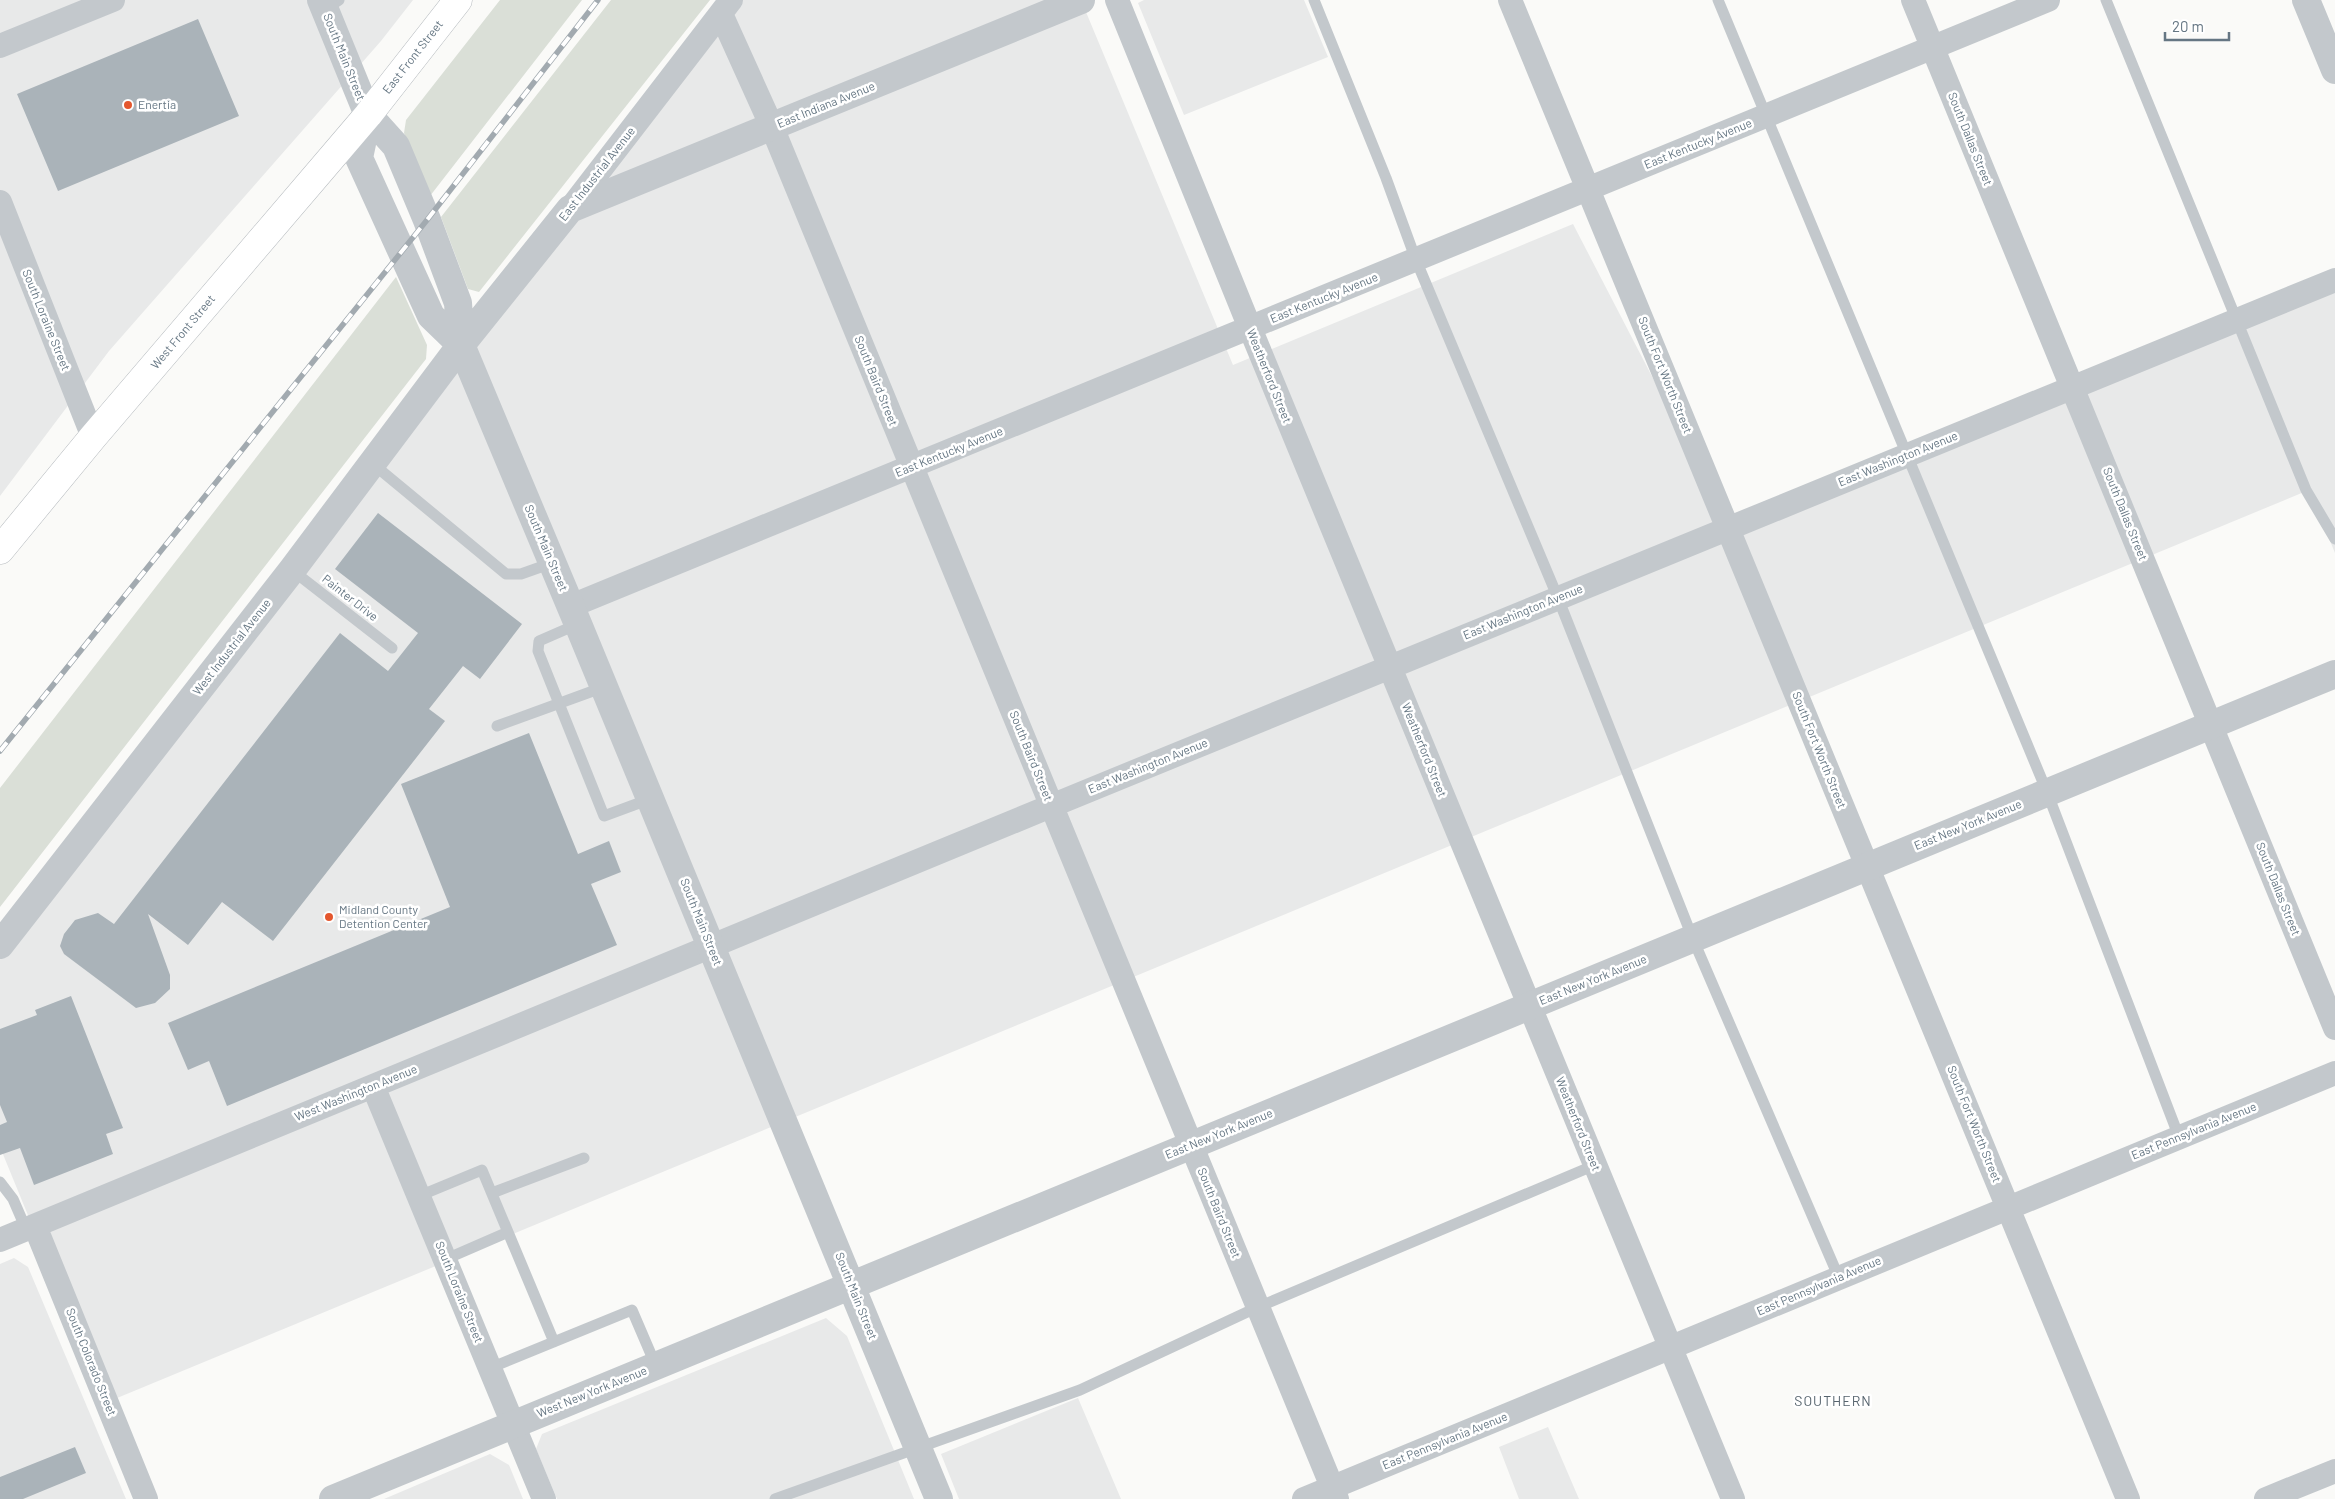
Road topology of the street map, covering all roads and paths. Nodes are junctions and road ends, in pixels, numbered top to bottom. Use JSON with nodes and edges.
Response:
{"nodes":[{"id":1,"x":112,"y":0,"type":"edge"},
{"id":2,"x":458,"y":0,"type":"edge"},
{"id":3,"x":1081,"y":0,"type":"edge"},
{"id":4,"x":1117,"y":0,"type":"edge"},
{"id":5,"x":1314,"y":0,"type":"edge"},
{"id":6,"x":1510,"y":0,"type":"edge"},
{"id":7,"x":1718,"y":0,"type":"edge"},
{"id":8,"x":1913,"y":0,"type":"edge"},
{"id":9,"x":2048,"y":0,"type":"edge"},
{"id":10,"x":2106,"y":0,"type":"edge"},
{"id":11,"x":2306,"y":0,"type":"edge"},
{"id":12,"x":328,"y":3,"type":"edge"},
{"id":13,"x":726,"y":7,"type":"edge"},
{"id":14,"x":0,"y":46,"type":"edge"},
{"id":15,"x":1932,"y":48,"type":"junction"},
{"id":16,"x":2335,"y":70,"type":"edge"},
{"id":17,"x":368,"y":115,"type":"junction"},
{"id":18,"x":1766,"y":116,"type":"junction"},
{"id":19,"x":772,"y":127,"type":"junction"},
{"id":20,"x":1588,"y":190,"type":"junction"},
{"id":21,"x":0,"y":202,"type":"edge"},
{"id":22,"x":570,"y":209,"type":"junction"},
{"id":23,"x":1416,"y":260,"type":"junction"},
{"id":24,"x":2335,"y":280,"type":"edge"},
{"id":25,"x":2237,"y":320,"type":"junction"},
{"id":26,"x":1250,"y":328,"type":"junction"},
{"id":27,"x":461,"y":345,"type":"junction"},
{"id":28,"x":2073,"y":387,"type":"junction"},
{"id":29,"x":93,"y":437,"type":"junction"},
{"id":30,"x":1907,"y":455,"type":"junction"},
{"id":31,"x":373,"y":464,"type":"junction"},
{"id":32,"x":912,"y":468,"type":"junction"},
{"id":33,"x":1728,"y":529,"type":"junction"},
{"id":34,"x":2335,"y":538,"type":"edge"},
{"id":35,"x":0,"y":550,"type":"edge"},
{"id":36,"x":552,"y":563,"type":"junction"},
{"id":37,"x":292,"y":570,"type":"junction"},
{"id":38,"x":1558,"y":598,"type":"junction"},
{"id":39,"x":575,"y":615,"type":"junction"},
{"id":40,"x":392,"y":648,"type":"dead end"},
{"id":41,"x":1389,"y":667,"type":"junction"},
{"id":42,"x":2335,"y":674,"type":"edge"},
{"id":43,"x":604,"y":687,"type":"junction"},
{"id":44,"x":558,"y":704,"type":"junction"},
{"id":45,"x":2212,"y":725,"type":"junction"},
{"id":46,"x":497,"y":726,"type":"dead end"},
{"id":47,"x":2047,"y":792,"type":"junction"},
{"id":48,"x":650,"y":799,"type":"junction"},
{"id":49,"x":1051,"y":806,"type":"junction"},
{"id":50,"x":1868,"y":867,"type":"junction"},
{"id":51,"x":1693,"y":938,"type":"junction"},
{"id":52,"x":0,"y":945,"type":"edge"},
{"id":53,"x":711,"y":946,"type":"junction"},
{"id":54,"x":1529,"y":1006,"type":"junction"},
{"id":55,"x":2335,"y":1028,"type":"edge"},
{"id":56,"x":2335,"y":1073,"type":"edge"},
{"id":57,"x":373,"y":1086,"type":"junction"},
{"id":58,"x":2180,"y":1137,"type":"junction"},
{"id":59,"x":1191,"y":1145,"type":"junction"},
{"id":60,"x":584,"y":1158,"type":"dead end"},
{"id":61,"x":1595,"y":1165,"type":"junction"},
{"id":62,"x":1,"y":1185,"type":"edge"},
{"id":63,"x":492,"y":1193,"type":"junction"},
{"id":64,"x":420,"y":1196,"type":"junction"},
{"id":65,"x":2008,"y":1208,"type":"junction"},
{"id":66,"x":31,"y":1227,"type":"junction"},
{"id":67,"x":508,"y":1232,"type":"junction"},
{"id":68,"x":0,"y":1240,"type":"edge"},
{"id":69,"x":446,"y":1258,"type":"junction"},
{"id":70,"x":1839,"y":1278,"type":"junction"},
{"id":71,"x":852,"y":1286,"type":"junction"},
{"id":72,"x":1258,"y":1306,"type":"junction"},
{"id":73,"x":554,"y":1342,"type":"junction"},
{"id":74,"x":1670,"y":1348,"type":"junction"},
{"id":75,"x":656,"y":1366,"type":"junction"},
{"id":76,"x":490,"y":1368,"type":"junction"},
{"id":77,"x":513,"y":1425,"type":"junction"},
{"id":78,"x":918,"y":1447,"type":"junction"},
{"id":79,"x":2335,"y":1471,"type":"edge"},
{"id":80,"x":1335,"y":1493,"type":"edge"},
{"id":81,"x":146,"y":1499,"type":"edge"},
{"id":82,"x":333,"y":1499,"type":"edge"},
{"id":83,"x":544,"y":1499,"type":"edge"},
{"id":84,"x":775,"y":1499,"type":"edge"},
{"id":85,"x":939,"y":1499,"type":"edge"},
{"id":86,"x":1304,"y":1499,"type":"edge"},
{"id":87,"x":1733,"y":1499,"type":"edge"},
{"id":88,"x":2128,"y":1499,"type":"edge"},
{"id":89,"x":2266,"y":1499,"type":"edge"}],
"edges":[{"from":1,"to":14,"type":"street"},
{"from":2,"to":17,"type":"main road","name":"East Front Street"},
{"from":3,"to":19,"type":"street","name":"East Indiana Avenue"},
{"from":4,"to":26,"type":"street","name":"Weatherford Street"},
{"from":5,"to":23,"type":"lane"},
{"from":6,"to":20,"type":"street","name":"South Fort Worth Street"},
{"from":7,"to":18,"type":"lane"},
{"from":8,"to":15,"type":"street","name":"South Dallas Street"},
{"from":9,"to":15,"type":"street","name":"East Kentucky Avenue"},
{"from":10,"to":25,"type":"lane"},
{"from":11,"to":16,"type":"street"},
{"from":12,"to":17,"type":"street","name":"South Main Street"},
{"from":13,"to":19,"type":"street","name":"South Baird Street"},
{"from":13,"to":22,"type":"street","name":"East Industrial Avenue"},
{"from":15,"to":18,"type":"street","name":"East Kentucky Avenue"},
{"from":15,"to":28,"type":"street","name":"South Dallas Street"},
{"from":17,"to":27,"type":"street","name":"South Main Street"},
{"from":17,"to":27,"type":"street","name":"South Main Street"},
{"from":17,"to":29,"type":"main road","name":"West Front Street"},
{"from":18,"to":20,"type":"street","name":"East Kentucky Avenue"},
{"from":18,"to":30,"type":"lane"},
{"from":19,"to":22,"type":"street","name":"East Indiana Avenue"},
{"from":19,"to":32,"type":"street","name":"South Baird Street"},
{"from":20,"to":23,"type":"street","name":"East Kentucky Avenue"},
{"from":20,"to":33,"type":"street","name":"South Fort Worth Street"},
{"from":21,"to":29,"type":"street","name":"South Loraine Street"},
{"from":22,"to":27,"type":"street","name":"East Industrial Avenue"},
{"from":23,"to":26,"type":"street","name":"East Kentucky Avenue"},
{"from":23,"to":38,"type":"lane"},
{"from":24,"to":25,"type":"street","name":"East Washington Avenue"},
{"from":25,"to":28,"type":"street","name":"East Washington Avenue"},
{"from":25,"to":34,"type":"lane"},
{"from":26,"to":32,"type":"street","name":"East Kentucky Avenue"},
{"from":26,"to":41,"type":"street","name":"Weatherford Street"},
{"from":27,"to":31,"type":"street","name":"West Industrial Avenue"},
{"from":27,"to":36,"type":"street","name":"South Main Street"},
{"from":28,"to":30,"type":"street","name":"East Washington Avenue"},
{"from":28,"to":45,"type":"street","name":"South Dallas Street"},
{"from":29,"to":35,"type":"main road","name":"West Front Street"},
{"from":30,"to":33,"type":"street","name":"East Washington Avenue"},
{"from":30,"to":47,"type":"lane"},
{"from":31,"to":36,"type":"lane"},
{"from":31,"to":37,"type":"street","name":"West Industrial Avenue"},
{"from":32,"to":39,"type":"street","name":"East Kentucky Avenue"},
{"from":32,"to":49,"type":"street","name":"South Baird Street"},
{"from":33,"to":38,"type":"street","name":"East Washington Avenue"},
{"from":33,"to":50,"type":"street","name":"South Fort Worth Street"},
{"from":36,"to":39,"type":"street","name":"South Main Street"},
{"from":37,"to":40,"type":"lane","name":"Painter Drive"},
{"from":37,"to":52,"type":"street","name":"West Industrial Avenue"},
{"from":38,"to":41,"type":"street","name":"East Washington Avenue"},
{"from":38,"to":51,"type":"lane"},
{"from":39,"to":43,"type":"street","name":"South Main Street"},
{"from":39,"to":44,"type":"lane"},
{"from":41,"to":49,"type":"street","name":"East Washington Avenue"},
{"from":41,"to":54,"type":"street","name":"Weatherford Street"},
{"from":42,"to":45,"type":"street","name":"East New York Avenue"},
{"from":43,"to":44,"type":"lane"},
{"from":43,"to":48,"type":"street","name":"South Main Street"},
{"from":44,"to":46,"type":"lane"},
{"from":44,"to":48,"type":"lane"},
{"from":45,"to":47,"type":"street","name":"East New York Avenue"},
{"from":45,"to":55,"type":"street","name":"South Dallas Street"},
{"from":47,"to":50,"type":"street","name":"East New York Avenue"},
{"from":47,"to":58,"type":"lane"},
{"from":48,"to":53,"type":"street","name":"South Main Street"},
{"from":49,"to":53,"type":"street","name":"East Washington Avenue"},
{"from":49,"to":59,"type":"street","name":"South Baird Street"},
{"from":50,"to":51,"type":"street","name":"East New York Avenue"},
{"from":50,"to":65,"type":"street","name":"South Fort Worth Street"},
{"from":51,"to":54,"type":"street","name":"East New York Avenue"},
{"from":51,"to":70,"type":"lane"},
{"from":53,"to":57,"type":"street","name":"West Washington Avenue"},
{"from":53,"to":71,"type":"street","name":"South Main Street"},
{"from":54,"to":59,"type":"street","name":"East New York Avenue"},
{"from":54,"to":61,"type":"street","name":"Weatherford Street"},
{"from":56,"to":58,"type":"street","name":"East Pennsylvania Avenue"},
{"from":57,"to":64,"type":"street","name":"South Loraine Street"},
{"from":57,"to":66,"type":"street","name":"West Washington Avenue"},
{"from":58,"to":65,"type":"street","name":"East Pennsylvania Avenue"},
{"from":59,"to":71,"type":"street","name":"East New York Avenue"},
{"from":59,"to":72,"type":"street","name":"South Baird Street"},
{"from":60,"to":63,"type":"lane"},
{"from":61,"to":72,"type":"lane"},
{"from":61,"to":74,"type":"street","name":"Weatherford Street"},
{"from":62,"to":66,"type":"lane"},
{"from":63,"to":64,"type":"lane"},
{"from":63,"to":67,"type":"lane"},
{"from":64,"to":69,"type":"street","name":"South Loraine Street"},
{"from":65,"to":70,"type":"street","name":"East Pennsylvania Avenue"},
{"from":65,"to":88,"type":"street","name":"South Fort Worth Street"},
{"from":66,"to":68,"type":"street","name":"West Washington Avenue"},
{"from":66,"to":81,"type":"street","name":"South Colorado Street"},
{"from":67,"to":69,"type":"lane"},
{"from":67,"to":73,"type":"lane"},
{"from":69,"to":76,"type":"street","name":"South Loraine Street"},
{"from":70,"to":74,"type":"street","name":"East Pennsylvania Avenue"},
{"from":71,"to":75,"type":"street","name":"West New York Avenue"},
{"from":71,"to":78,"type":"street","name":"South Main Street"},
{"from":72,"to":78,"type":"lane"},
{"from":72,"to":80,"type":"street","name":"South Baird Street"},
{"from":73,"to":75,"type":"lane"},
{"from":73,"to":76,"type":"lane"},
{"from":74,"to":80,"type":"street","name":"East Pennsylvania Avenue"},
{"from":74,"to":87,"type":"street","name":"Weatherford Street"},
{"from":75,"to":77,"type":"street","name":"West New York Avenue"},
{"from":76,"to":77,"type":"street","name":"South Loraine Street"},
{"from":77,"to":82,"type":"street","name":"West New York Avenue"},
{"from":77,"to":83,"type":"street","name":"South Loraine Street"},
{"from":78,"to":84,"type":"lane"},
{"from":78,"to":85,"type":"street","name":"South Main Street"},
{"from":79,"to":89,"type":"street"},
{"from":80,"to":86,"type":"street","name":"East Pennsylvania Avenue"}]}
